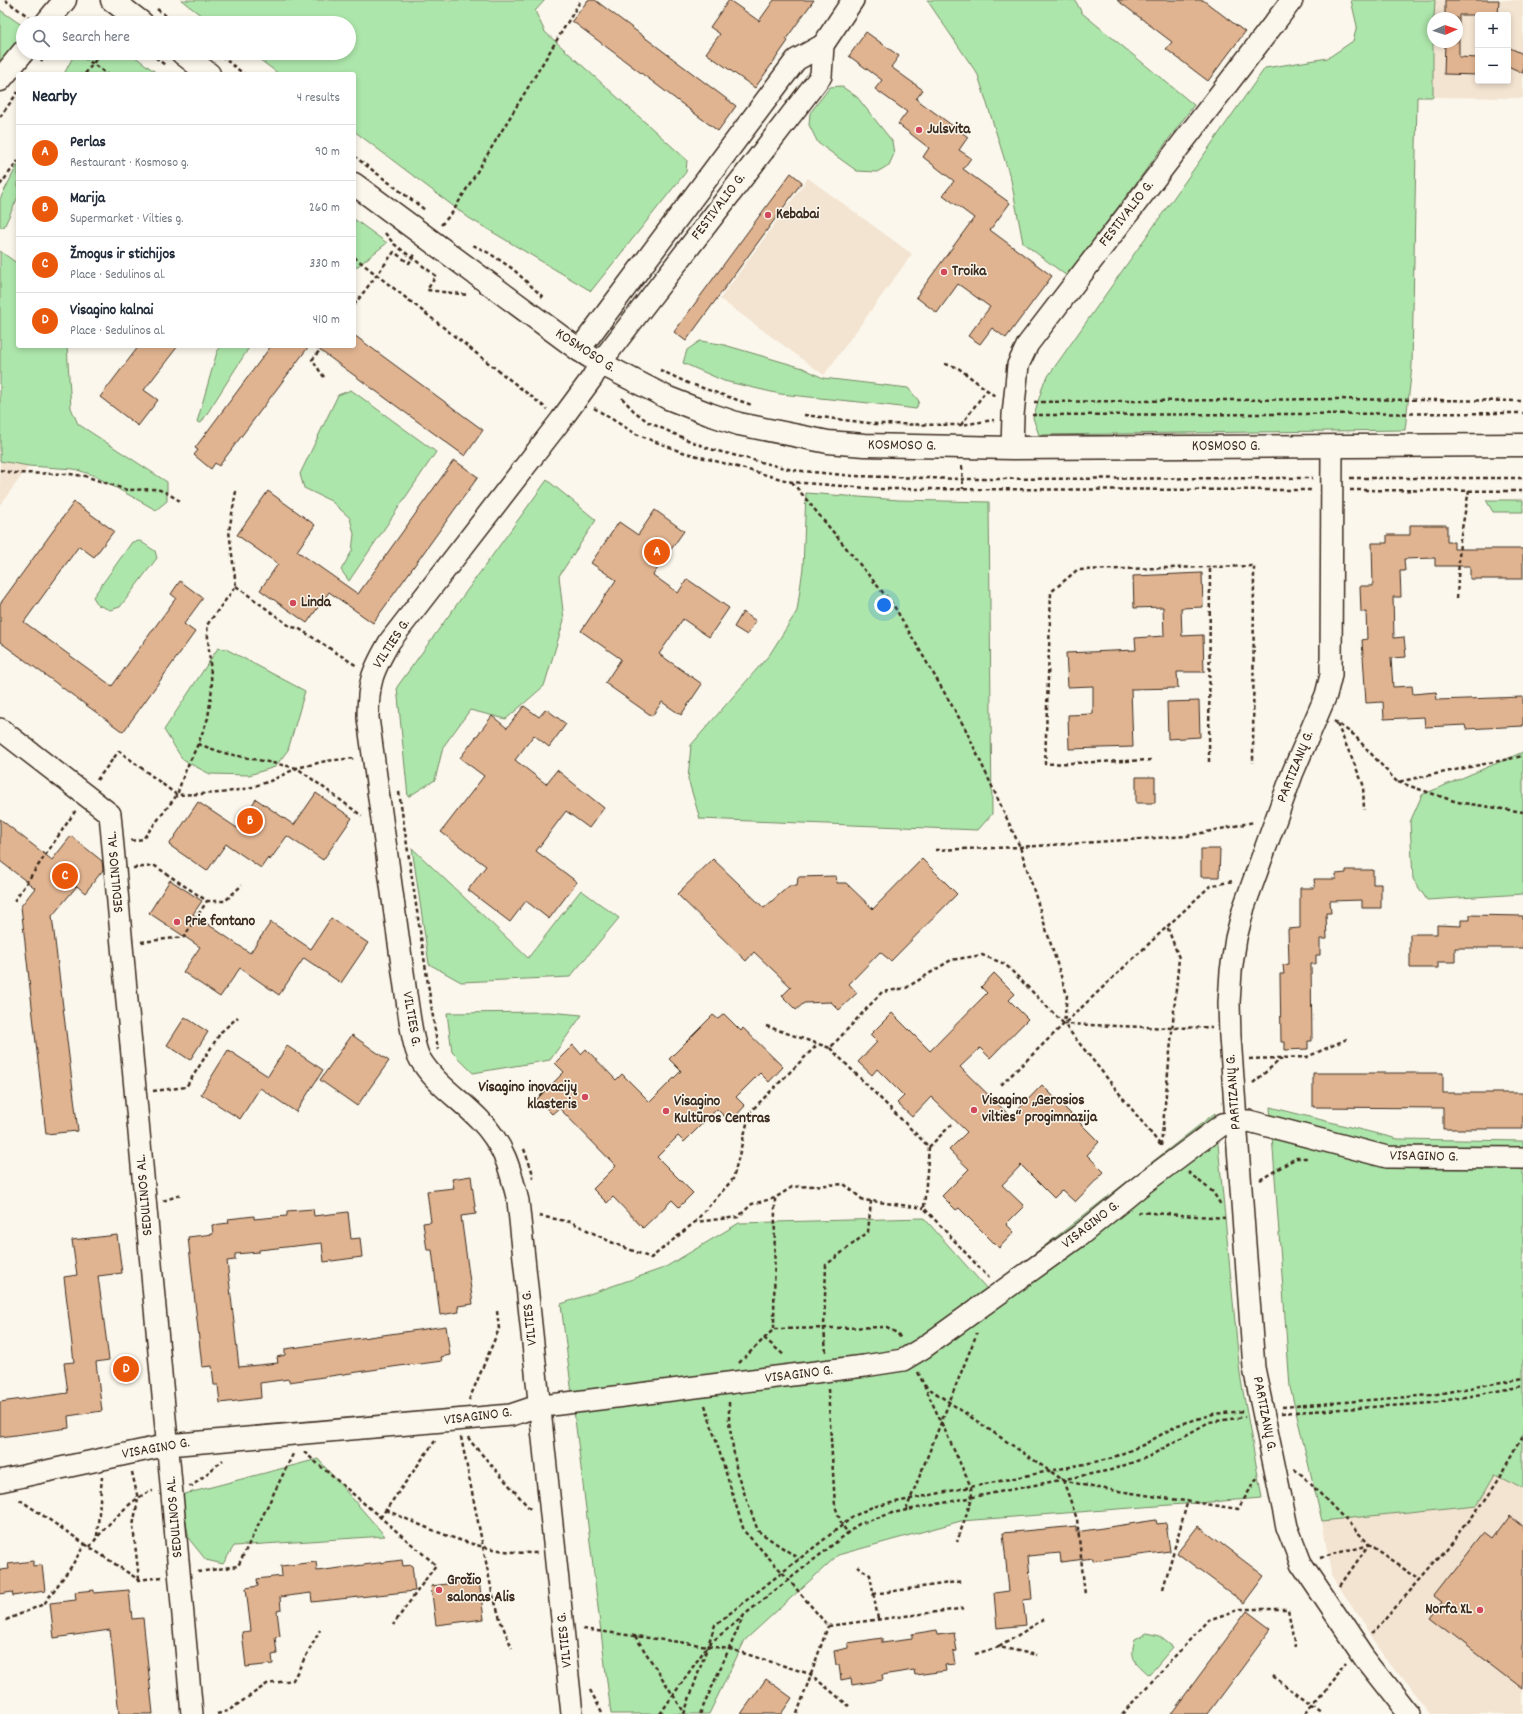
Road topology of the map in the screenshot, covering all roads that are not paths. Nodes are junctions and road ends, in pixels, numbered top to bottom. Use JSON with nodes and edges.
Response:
{"nodes":[{"id":1,"x":65,"y":0,"type":"edge"},
{"id":2,"x":112,"y":0,"type":"edge"},
{"id":3,"x":853,"y":0,"type":"edge"},
{"id":4,"x":1292,"y":0,"type":"edge"},
{"id":5,"x":147,"y":14,"type":"edge"},
{"id":6,"x":45,"y":16,"type":"edge"},
{"id":7,"x":823,"y":45,"type":"junction"},
{"id":8,"x":16,"y":60,"type":"edge"},
{"id":9,"x":191,"y":60,"type":"edge"},
{"id":10,"x":206,"y":72,"type":"edge"},
{"id":11,"x":0,"y":80,"type":"edge"},
{"id":12,"x":356,"y":185,"type":"edge"},
{"id":13,"x":579,"y":350,"type":"junction"},
{"id":14,"x":600,"y":363,"type":"junction"},
{"id":15,"x":1523,"y":445,"type":"edge"},
{"id":16,"x":1332,"y":446,"type":"junction"},
{"id":17,"x":1012,"y":448,"type":"junction"},
{"id":18,"x":0,"y":729,"type":"edge"},
{"id":19,"x":1236,"y":1121,"type":"junction"},
{"id":20,"x":1523,"y":1158,"type":"edge"},
{"id":21,"x":539,"y":1407,"type":"junction"},
{"id":22,"x":168,"y":1445,"type":"junction"},
{"id":23,"x":6,"y":1488,"type":"edge"},
{"id":24,"x":192,"y":1714,"type":"edge"},
{"id":25,"x":572,"y":1714,"type":"edge"},
{"id":26,"x":1409,"y":1714,"type":"edge"}],
"edges":[{"from":1,"to":6,"type":"main road"},
{"from":2,"to":5,"type":"main road"},
{"from":3,"to":7,"type":"street","name":"FESTIVALIO G."},
{"from":4,"to":17,"type":"street","name":"FESTIVALIO G."},
{"from":7,"to":13,"type":"street","name":"FESTIVALIO G."},
{"from":7,"to":14,"type":"street","name":"FESTIVALIO G."},
{"from":8,"to":11,"type":"main road"},
{"from":9,"to":10,"type":"main road"},
{"from":12,"to":13,"type":"main road","name":"KOSMOSO G."},
{"from":13,"to":14,"type":"main road","name":"KOSMOSO G."},
{"from":14,"to":17,"type":"main road","name":"KOSMOSO G."},
{"from":14,"to":21,"type":"street","name":"VILTIES G."},
{"from":15,"to":16,"type":"main road","name":"KOSMOSO G."},
{"from":16,"to":17,"type":"main road","name":"KOSMOSO G."},
{"from":16,"to":19,"type":"street","name":"PARTIZANŲ G."},
{"from":18,"to":22,"type":"street","name":"SEDULINOS AL."},
{"from":19,"to":20,"type":"street","name":"VISAGINO G."},
{"from":19,"to":21,"type":"street","name":"VISAGINO G."},
{"from":19,"to":26,"type":"street","name":"PARTIZANŲ G."},
{"from":21,"to":22,"type":"street","name":"VISAGINO G."},
{"from":21,"to":25,"type":"street","name":"VILTIES G."},
{"from":22,"to":23,"type":"street","name":"VISAGINO G."},
{"from":22,"to":24,"type":"street","name":"SEDULINOS AL."}]}
